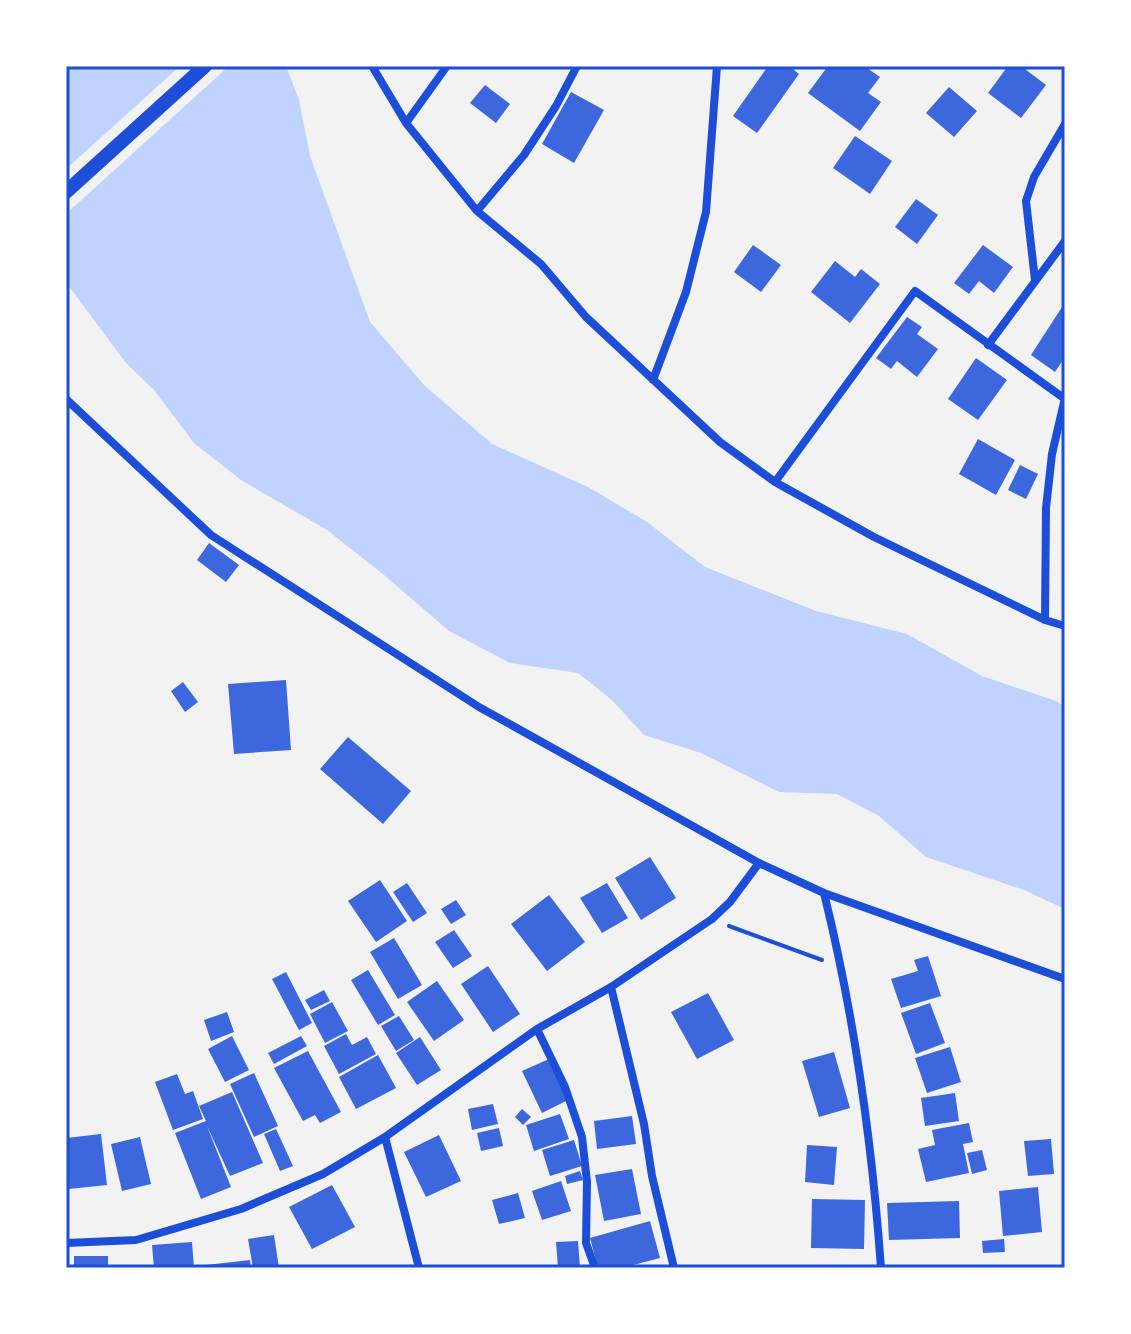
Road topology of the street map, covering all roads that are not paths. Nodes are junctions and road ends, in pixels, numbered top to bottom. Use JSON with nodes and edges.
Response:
{"nodes":[{"id":1,"x":205,"y":66,"type":"edge"},
{"id":2,"x":372,"y":66,"type":"edge"},
{"id":3,"x":447,"y":66,"type":"edge"},
{"id":4,"x":577,"y":66,"type":"edge"},
{"id":5,"x":717,"y":66,"type":"edge"},
{"id":6,"x":406,"y":123,"type":"junction"},
{"id":7,"x":1065,"y":124,"type":"edge"},
{"id":8,"x":66,"y":192,"type":"edge"},
{"id":9,"x":477,"y":211,"type":"junction"},
{"id":10,"x":1065,"y":241,"type":"edge"},
{"id":11,"x":1035,"y":280,"type":"junction"},
{"id":12,"x":988,"y":345,"type":"junction"},
{"id":13,"x":653,"y":380,"type":"junction"},
{"id":14,"x":66,"y":399,"type":"edge"},
{"id":15,"x":1065,"y":399,"type":"edge"},
{"id":16,"x":775,"y":482,"type":"junction"},
{"id":17,"x":1045,"y":620,"type":"junction"},
{"id":18,"x":1065,"y":626,"type":"edge"},
{"id":19,"x":759,"y":863,"type":"junction"},
{"id":20,"x":824,"y":893,"type":"junction"},
{"id":21,"x":1065,"y":979,"type":"edge"},
{"id":22,"x":611,"y":987,"type":"junction"},
{"id":23,"x":537,"y":1029,"type":"junction"},
{"id":24,"x":385,"y":1137,"type":"junction"},
{"id":25,"x":66,"y":1243,"type":"edge"},
{"id":26,"x":419,"y":1268,"type":"edge"},
{"id":27,"x":595,"y":1268,"type":"edge"},
{"id":28,"x":674,"y":1268,"type":"edge"},
{"id":29,"x":881,"y":1268,"type":"edge"}],
"edges":[{"from":1,"to":8,"type":"street"},
{"from":2,"to":6,"type":"street"},
{"from":3,"to":6,"type":"street"},
{"from":4,"to":9,"type":"street"},
{"from":5,"to":13,"type":"street"},
{"from":6,"to":9,"type":"street"},
{"from":7,"to":11,"type":"street"},
{"from":9,"to":13,"type":"street"},
{"from":10,"to":11,"type":"street"},
{"from":11,"to":12,"type":"street"},
{"from":12,"to":15,"type":"street"},
{"from":12,"to":16,"type":"street"},
{"from":13,"to":16,"type":"street"},
{"from":14,"to":19,"type":"street"},
{"from":15,"to":17,"type":"street"},
{"from":16,"to":17,"type":"street"},
{"from":17,"to":18,"type":"street"},
{"from":19,"to":20,"type":"street"},
{"from":19,"to":22,"type":"street"},
{"from":20,"to":21,"type":"street"},
{"from":20,"to":29,"type":"street"},
{"from":22,"to":23,"type":"street"},
{"from":22,"to":28,"type":"street"},
{"from":23,"to":24,"type":"street"},
{"from":23,"to":27,"type":"street"},
{"from":24,"to":25,"type":"street"},
{"from":24,"to":26,"type":"street"}]}
